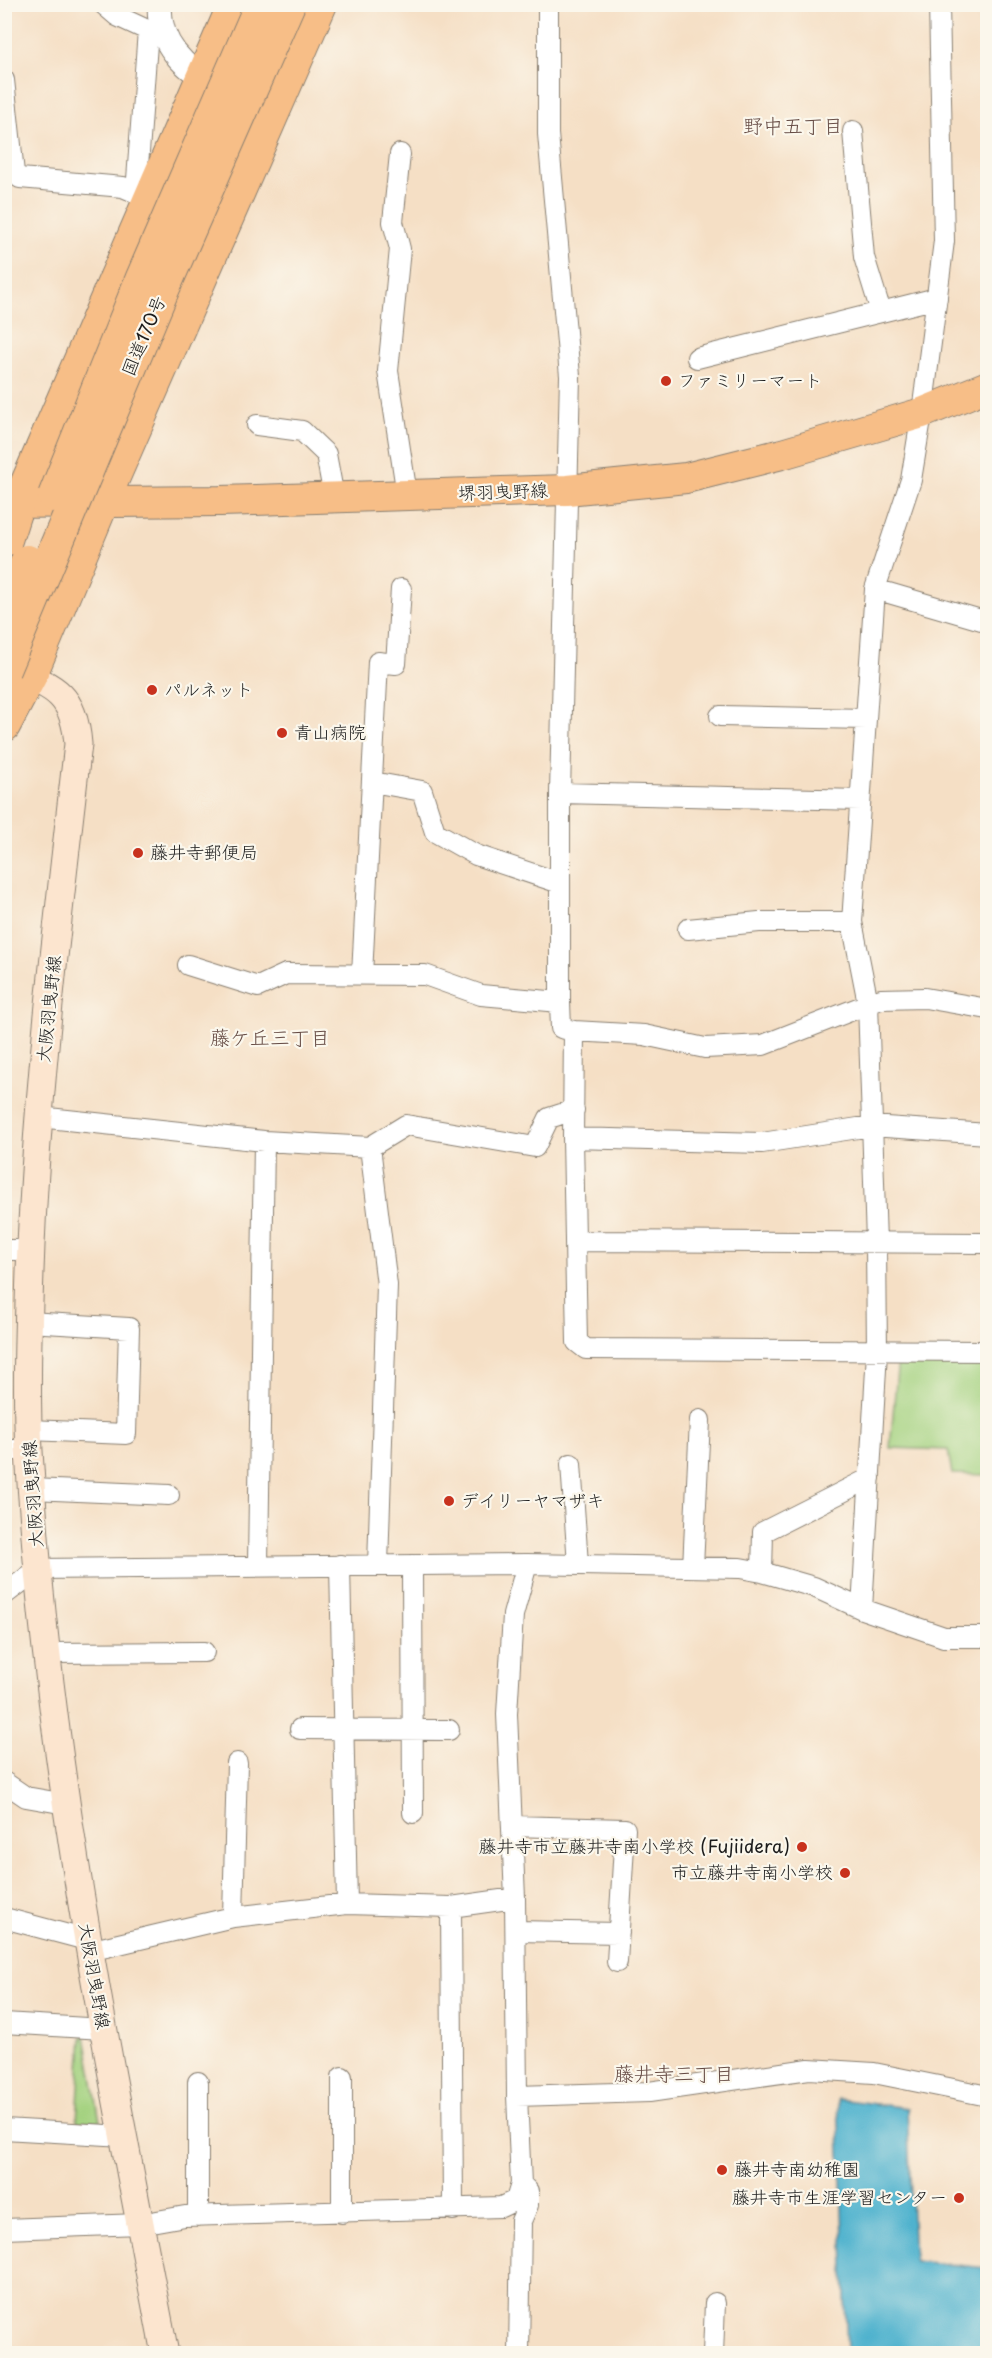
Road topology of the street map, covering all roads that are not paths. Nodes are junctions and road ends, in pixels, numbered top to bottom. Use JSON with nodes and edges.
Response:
{"nodes":[{"id":1,"x":103,"y":4,"type":"edge"},
{"id":2,"x":160,"y":4,"type":"edge"},
{"id":3,"x":234,"y":4,"type":"edge"},
{"id":4,"x":261,"y":4,"type":"edge"},
{"id":5,"x":289,"y":4,"type":"edge"},
{"id":6,"x":321,"y":4,"type":"edge"},
{"id":7,"x":548,"y":4,"type":"edge"},
{"id":8,"x":939,"y":4,"type":"edge"},
{"id":9,"x":156,"y":34,"type":"junction"},
{"id":10,"x":201,"y":77,"type":"junction"},
{"id":11,"x":4,"y":80,"type":"edge"},
{"id":12,"x":276,"y":108,"type":"junction"},
{"id":13,"x":853,"y":131,"type":"dead end"},
{"id":14,"x":400,"y":154,"type":"dead end"},
{"id":15,"x":143,"y":195,"type":"junction"},
{"id":16,"x":937,"y":298,"type":"junction"},
{"id":17,"x":881,"y":312,"type":"junction"},
{"id":18,"x":697,"y":358,"type":"dead end"},
{"id":19,"x":987,"y":386,"type":"edge"},
{"id":20,"x":922,"y":413,"type":"junction"},
{"id":21,"x":257,"y":425,"type":"dead end"},
{"id":22,"x":567,"y":490,"type":"junction"},
{"id":23,"x":407,"y":495,"type":"junction"},
{"id":24,"x":334,"y":497,"type":"junction"},
{"id":25,"x":103,"y":502,"type":"junction"},
{"id":26,"x":11,"y":503,"type":"edge"},
{"id":27,"x":4,"y":546,"type":"edge"},
{"id":28,"x":401,"y":589,"type":"dead end"},
{"id":29,"x":875,"y":589,"type":"junction"},
{"id":30,"x":4,"y":613,"type":"edge"},
{"id":31,"x":987,"y":622,"type":"edge"},
{"id":32,"x":13,"y":671,"type":"edge"},
{"id":33,"x":720,"y":716,"type":"dead end"},
{"id":34,"x":866,"y":718,"type":"junction"},
{"id":35,"x":4,"y":726,"type":"edge"},
{"id":36,"x":372,"y":782,"type":"junction"},
{"id":37,"x":560,"y":793,"type":"junction"},
{"id":38,"x":860,"y":800,"type":"junction"},
{"id":39,"x":560,"y":883,"type":"junction"},
{"id":40,"x":852,"y":922,"type":"junction"},
{"id":41,"x":688,"y":929,"type":"dead end"},
{"id":42,"x":188,"y":966,"type":"dead end"},
{"id":43,"x":362,"y":975,"type":"junction"},
{"id":44,"x":560,"y":1002,"type":"junction"},
{"id":45,"x":868,"y":1003,"type":"junction"},
{"id":46,"x":987,"y":1009,"type":"edge"},
{"id":47,"x":574,"y":1031,"type":"junction"},
{"id":48,"x":574,"y":1110,"type":"junction"},
{"id":49,"x":39,"y":1117,"type":"junction"},
{"id":50,"x":871,"y":1126,"type":"junction"},
{"id":51,"x":987,"y":1134,"type":"edge"},
{"id":52,"x":573,"y":1138,"type":"junction"},
{"id":53,"x":264,"y":1141,"type":"junction"},
{"id":54,"x":370,"y":1147,"type":"junction"},
{"id":55,"x":575,"y":1240,"type":"junction"},
{"id":56,"x":876,"y":1242,"type":"junction"},
{"id":57,"x":987,"y":1243,"type":"edge"},
{"id":58,"x":17,"y":1250,"type":"edge"},
{"id":59,"x":28,"y":1322,"type":"junction"},
{"id":60,"x":987,"y":1351,"type":"edge"},
{"id":61,"x":877,"y":1352,"type":"junction"},
{"id":62,"x":700,"y":1420,"type":"dead end"},
{"id":63,"x":21,"y":1443,"type":"edge"},
{"id":64,"x":571,"y":1464,"type":"dead end"},
{"id":65,"x":870,"y":1478,"type":"junction"},
{"id":66,"x":32,"y":1490,"type":"junction"},
{"id":67,"x":170,"y":1495,"type":"dead end"},
{"id":68,"x":527,"y":1564,"type":"junction"},
{"id":69,"x":578,"y":1564,"type":"junction"},
{"id":70,"x":258,"y":1565,"type":"junction"},
{"id":71,"x":340,"y":1565,"type":"junction"},
{"id":72,"x":378,"y":1565,"type":"junction"},
{"id":73,"x":412,"y":1565,"type":"junction"},
{"id":74,"x":693,"y":1567,"type":"junction"},
{"id":75,"x":38,"y":1569,"type":"junction"},
{"id":76,"x":762,"y":1572,"type":"junction"},
{"id":77,"x":4,"y":1595,"type":"edge"},
{"id":78,"x":862,"y":1609,"type":"junction"},
{"id":79,"x":987,"y":1637,"type":"edge"},
{"id":80,"x":204,"y":1652,"type":"dead end"},
{"id":81,"x":47,"y":1653,"type":"junction"},
{"id":82,"x":300,"y":1729,"type":"dead end"},
{"id":83,"x":343,"y":1729,"type":"junction"},
{"id":84,"x":411,"y":1730,"type":"junction"},
{"id":85,"x":449,"y":1730,"type":"dead end"},
{"id":86,"x":237,"y":1763,"type":"dead end"},
{"id":87,"x":4,"y":1782,"type":"edge"},
{"id":88,"x":66,"y":1804,"type":"junction"},
{"id":89,"x":413,"y":1813,"type":"dead end"},
{"id":90,"x":512,"y":1826,"type":"junction"},
{"id":91,"x":515,"y":1898,"type":"junction"},
{"id":92,"x":347,"y":1904,"type":"junction"},
{"id":93,"x":451,"y":1907,"type":"junction"},
{"id":94,"x":233,"y":1917,"type":"junction"},
{"id":95,"x":4,"y":1918,"type":"edge"},
{"id":96,"x":516,"y":1931,"type":"junction"},
{"id":97,"x":619,"y":1933,"type":"junction"},
{"id":98,"x":88,"y":1945,"type":"junction"},
{"id":99,"x":617,"y":1962,"type":"dead end"},
{"id":100,"x":4,"y":2023,"type":"edge"},
{"id":101,"x":103,"y":2029,"type":"junction"},
{"id":102,"x":342,"y":2077,"type":"dead end"},
{"id":103,"x":198,"y":2082,"type":"dead end"},
{"id":104,"x":517,"y":2096,"type":"junction"},
{"id":105,"x":987,"y":2096,"type":"edge"},
{"id":106,"x":4,"y":2128,"type":"edge"},
{"id":107,"x":124,"y":2136,"type":"junction"},
{"id":108,"x":521,"y":2184,"type":"junction"},
{"id":109,"x":453,"y":2210,"type":"junction"},
{"id":110,"x":342,"y":2213,"type":"junction"},
{"id":111,"x":198,"y":2216,"type":"junction"},
{"id":112,"x":140,"y":2224,"type":"junction"},
{"id":113,"x":4,"y":2229,"type":"edge"},
{"id":114,"x":715,"y":2303,"type":"dead end"},
{"id":115,"x":165,"y":2354,"type":"edge"},
{"id":116,"x":519,"y":2354,"type":"edge"},
{"id":117,"x":712,"y":2354,"type":"edge"}],
"edges":[{"from":1,"to":9,"type":"street"},
{"from":2,"to":9,"type":"street"},
{"from":3,"to":10,"type":"highway"},
{"from":4,"to":30,"type":"highway","name":"国道170号","bridge":true},
{"from":5,"to":32,"type":"highway","name":"国道170号","bridge":true},
{"from":6,"to":12,"type":"highway"},
{"from":7,"to":22,"type":"street"},
{"from":8,"to":16,"type":"street"},
{"from":9,"to":10,"type":"street"},
{"from":9,"to":15,"type":"street"},
{"from":10,"to":12,"type":"street"},
{"from":10,"to":15,"type":"highway"},
{"from":11,"to":15,"type":"street"},
{"from":12,"to":25,"type":"highway"},
{"from":13,"to":17,"type":"street"},
{"from":14,"to":23,"type":"street"},
{"from":15,"to":26,"type":"highway"},
{"from":16,"to":17,"type":"street"},
{"from":16,"to":20,"type":"street"},
{"from":17,"to":18,"type":"street"},
{"from":19,"to":20,"type":"main road","name":"堺羽曳野線"},
{"from":20,"to":22,"type":"main road","name":"堺羽曳野線"},
{"from":20,"to":29,"type":"street"},
{"from":21,"to":24,"type":"street"},
{"from":22,"to":23,"type":"main road","name":"堺羽曳野線"},
{"from":22,"to":37,"type":"street"},
{"from":23,"to":24,"type":"main road","name":"堺羽曳野線"},
{"from":24,"to":25,"type":"main road","name":"堺羽曳野線"},
{"from":25,"to":26,"type":"main road","name":"堺羽曳野線"},
{"from":25,"to":32,"type":"highway"},
{"from":26,"to":27,"type":"highway"},
{"from":28,"to":36,"type":"street"},
{"from":29,"to":31,"type":"street"},
{"from":29,"to":34,"type":"street"},
{"from":32,"to":35,"type":"highway"},
{"from":32,"to":49,"type":"main road","name":"大阪羽曳野線"},
{"from":33,"to":34,"type":"street"},
{"from":34,"to":38,"type":"street"},
{"from":36,"to":39,"type":"street"},
{"from":36,"to":43,"type":"street"},
{"from":37,"to":38,"type":"street"},
{"from":37,"to":39,"type":"street"},
{"from":38,"to":40,"type":"street"},
{"from":39,"to":44,"type":"street"},
{"from":40,"to":41,"type":"street"},
{"from":40,"to":45,"type":"street"},
{"from":42,"to":43,"type":"street"},
{"from":43,"to":44,"type":"street"},
{"from":44,"to":47,"type":"street"},
{"from":45,"to":46,"type":"street"},
{"from":45,"to":47,"type":"street"},
{"from":45,"to":50,"type":"street"},
{"from":47,"to":48,"type":"street"},
{"from":48,"to":52,"type":"street"},
{"from":48,"to":54,"type":"street"},
{"from":49,"to":53,"type":"street"},
{"from":49,"to":58,"type":"main road","name":"大阪羽曳野線"},
{"from":50,"to":51,"type":"street"},
{"from":50,"to":52,"type":"street"},
{"from":50,"to":56,"type":"street"},
{"from":52,"to":55,"type":"street"},
{"from":53,"to":54,"type":"street"},
{"from":53,"to":70,"type":"street"},
{"from":54,"to":72,"type":"street"},
{"from":55,"to":56,"type":"street"},
{"from":55,"to":61,"type":"street"},
{"from":56,"to":57,"type":"street"},
{"from":56,"to":61,"type":"street"},
{"from":58,"to":59,"type":"main road","name":"大阪羽曳野線"},
{"from":59,"to":63,"type":"main road","name":"大阪羽曳野線"},
{"from":59,"to":63,"type":"street"},
{"from":60,"to":61,"type":"street"},
{"from":61,"to":65,"type":"street"},
{"from":62,"to":74,"type":"street"},
{"from":63,"to":66,"type":"main road","name":"大阪羽曳野線"},
{"from":64,"to":69,"type":"street"},
{"from":65,"to":76,"type":"street"},
{"from":65,"to":78,"type":"street"},
{"from":66,"to":67,"type":"street"},
{"from":66,"to":75,"type":"main road","name":"大阪羽曳野線"},
{"from":68,"to":69,"type":"street"},
{"from":68,"to":73,"type":"street"},
{"from":68,"to":90,"type":"street"},
{"from":69,"to":74,"type":"street"},
{"from":70,"to":71,"type":"street"},
{"from":70,"to":75,"type":"street"},
{"from":71,"to":72,"type":"street"},
{"from":71,"to":83,"type":"street"},
{"from":72,"to":73,"type":"street"},
{"from":73,"to":84,"type":"street"},
{"from":74,"to":76,"type":"street"},
{"from":75,"to":77,"type":"street"},
{"from":75,"to":81,"type":"main road","name":"大阪羽曳野線"},
{"from":76,"to":78,"type":"street"},
{"from":78,"to":79,"type":"street"},
{"from":80,"to":81,"type":"street"},
{"from":81,"to":88,"type":"main road","name":"大阪羽曳野線"},
{"from":82,"to":83,"type":"street"},
{"from":83,"to":84,"type":"street"},
{"from":83,"to":92,"type":"street"},
{"from":84,"to":85,"type":"street"},
{"from":84,"to":89,"type":"street"},
{"from":86,"to":94,"type":"street"},
{"from":87,"to":88,"type":"street"},
{"from":88,"to":98,"type":"main road","name":"大阪羽曳野線"},
{"from":90,"to":91,"type":"street"},
{"from":90,"to":97,"type":"street"},
{"from":91,"to":93,"type":"street"},
{"from":91,"to":96,"type":"street"},
{"from":92,"to":93,"type":"street"},
{"from":92,"to":94,"type":"street"},
{"from":93,"to":109,"type":"street"},
{"from":94,"to":98,"type":"street"},
{"from":95,"to":98,"type":"street"},
{"from":96,"to":97,"type":"street"},
{"from":96,"to":104,"type":"street"},
{"from":97,"to":99,"type":"street"},
{"from":98,"to":101,"type":"main road","name":"大阪羽曳野線"},
{"from":100,"to":101,"type":"street"},
{"from":101,"to":107,"type":"main road","name":"大阪羽曳野線"},
{"from":102,"to":110,"type":"street"},
{"from":103,"to":111,"type":"street"},
{"from":104,"to":105,"type":"street"},
{"from":104,"to":108,"type":"street"},
{"from":106,"to":107,"type":"street"},
{"from":107,"to":112,"type":"main road","name":"大阪羽曳野線"},
{"from":108,"to":109,"type":"street"},
{"from":108,"to":116,"type":"street"},
{"from":109,"to":110,"type":"street"},
{"from":110,"to":111,"type":"street"},
{"from":111,"to":112,"type":"street"},
{"from":112,"to":113,"type":"street"},
{"from":112,"to":115,"type":"main road","name":"大阪羽曳野線"},
{"from":114,"to":117,"type":"street"}]}
